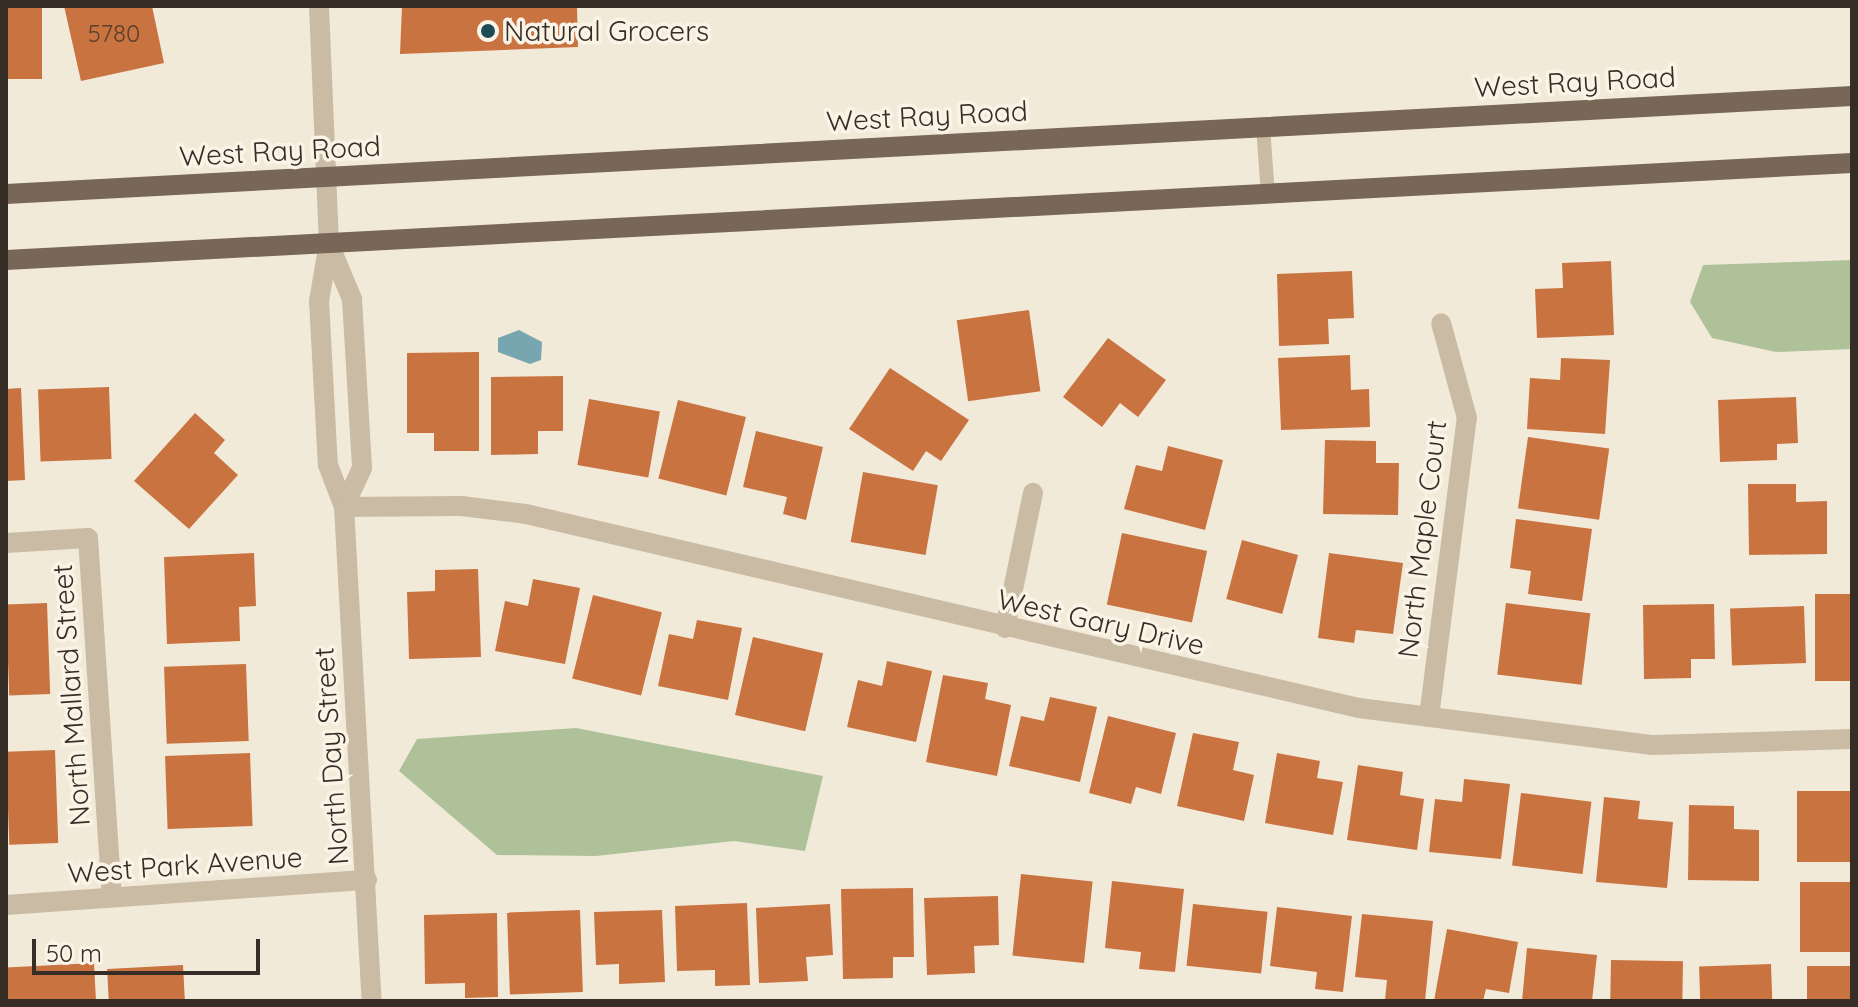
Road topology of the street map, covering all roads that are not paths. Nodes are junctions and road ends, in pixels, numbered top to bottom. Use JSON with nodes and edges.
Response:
{"nodes":[{"id":1,"x":319,"y":6,"type":"edge"},
{"id":2,"x":1852,"y":96,"type":"edge"},
{"id":3,"x":1263,"y":126,"type":"junction"},
{"id":4,"x":1852,"y":163,"type":"edge"},
{"id":5,"x":326,"y":177,"type":"junction"},
{"id":6,"x":6,"y":194,"type":"edge"},
{"id":7,"x":1268,"y":195,"type":"junction"},
{"id":8,"x":329,"y":243,"type":"junction"},
{"id":9,"x":6,"y":260,"type":"edge"},
{"id":10,"x":1441,"y":323,"type":"dead end"},
{"id":11,"x":1033,"y":493,"type":"dead end"},
{"id":12,"x":344,"y":507,"type":"junction"},
{"id":13,"x":6,"y":543,"type":"edge"},
{"id":14,"x":1005,"y":628,"type":"junction"},
{"id":15,"x":1429,"y":717,"type":"junction"},
{"id":16,"x":1852,"y":739,"type":"edge"},
{"id":17,"x":367,"y":880,"type":"junction"},
{"id":18,"x":112,"y":897,"type":"junction"},
{"id":19,"x":6,"y":905,"type":"edge"},
{"id":20,"x":372,"y":1001,"type":"edge"}],
"edges":[{"from":1,"to":5,"type":"street","name":"North Day Street"},
{"from":2,"to":3,"type":"main road","name":"West Ray Road"},
{"from":3,"to":5,"type":"main road","name":"West Ray Road"},
{"from":3,"to":7,"type":"lane"},
{"from":4,"to":7,"type":"main road"},
{"from":5,"to":6,"type":"main road","name":"West Ray Road"},
{"from":5,"to":8,"type":"street","name":"North Day Street"},
{"from":7,"to":8,"type":"main road"},
{"from":8,"to":9,"type":"main road"},
{"from":8,"to":12,"type":"street","name":"North Day Street"},
{"from":8,"to":12,"type":"street","name":"North Day Street"},
{"from":10,"to":15,"type":"street","name":"North Maple Court"},
{"from":11,"to":14,"type":"street"},
{"from":12,"to":14,"type":"street","name":"West Gary Drive"},
{"from":12,"to":17,"type":"street","name":"North Day Street"},
{"from":13,"to":18,"type":"street","name":"North Mallard Street"},
{"from":14,"to":15,"type":"street","name":"West Gary Drive"},
{"from":15,"to":16,"type":"street","name":"West Gary Drive"},
{"from":17,"to":18,"type":"street","name":"West Park Avenue"},
{"from":17,"to":20,"type":"street","name":"North Day Street"},
{"from":18,"to":19,"type":"street","name":"West Park Avenue"}]}
